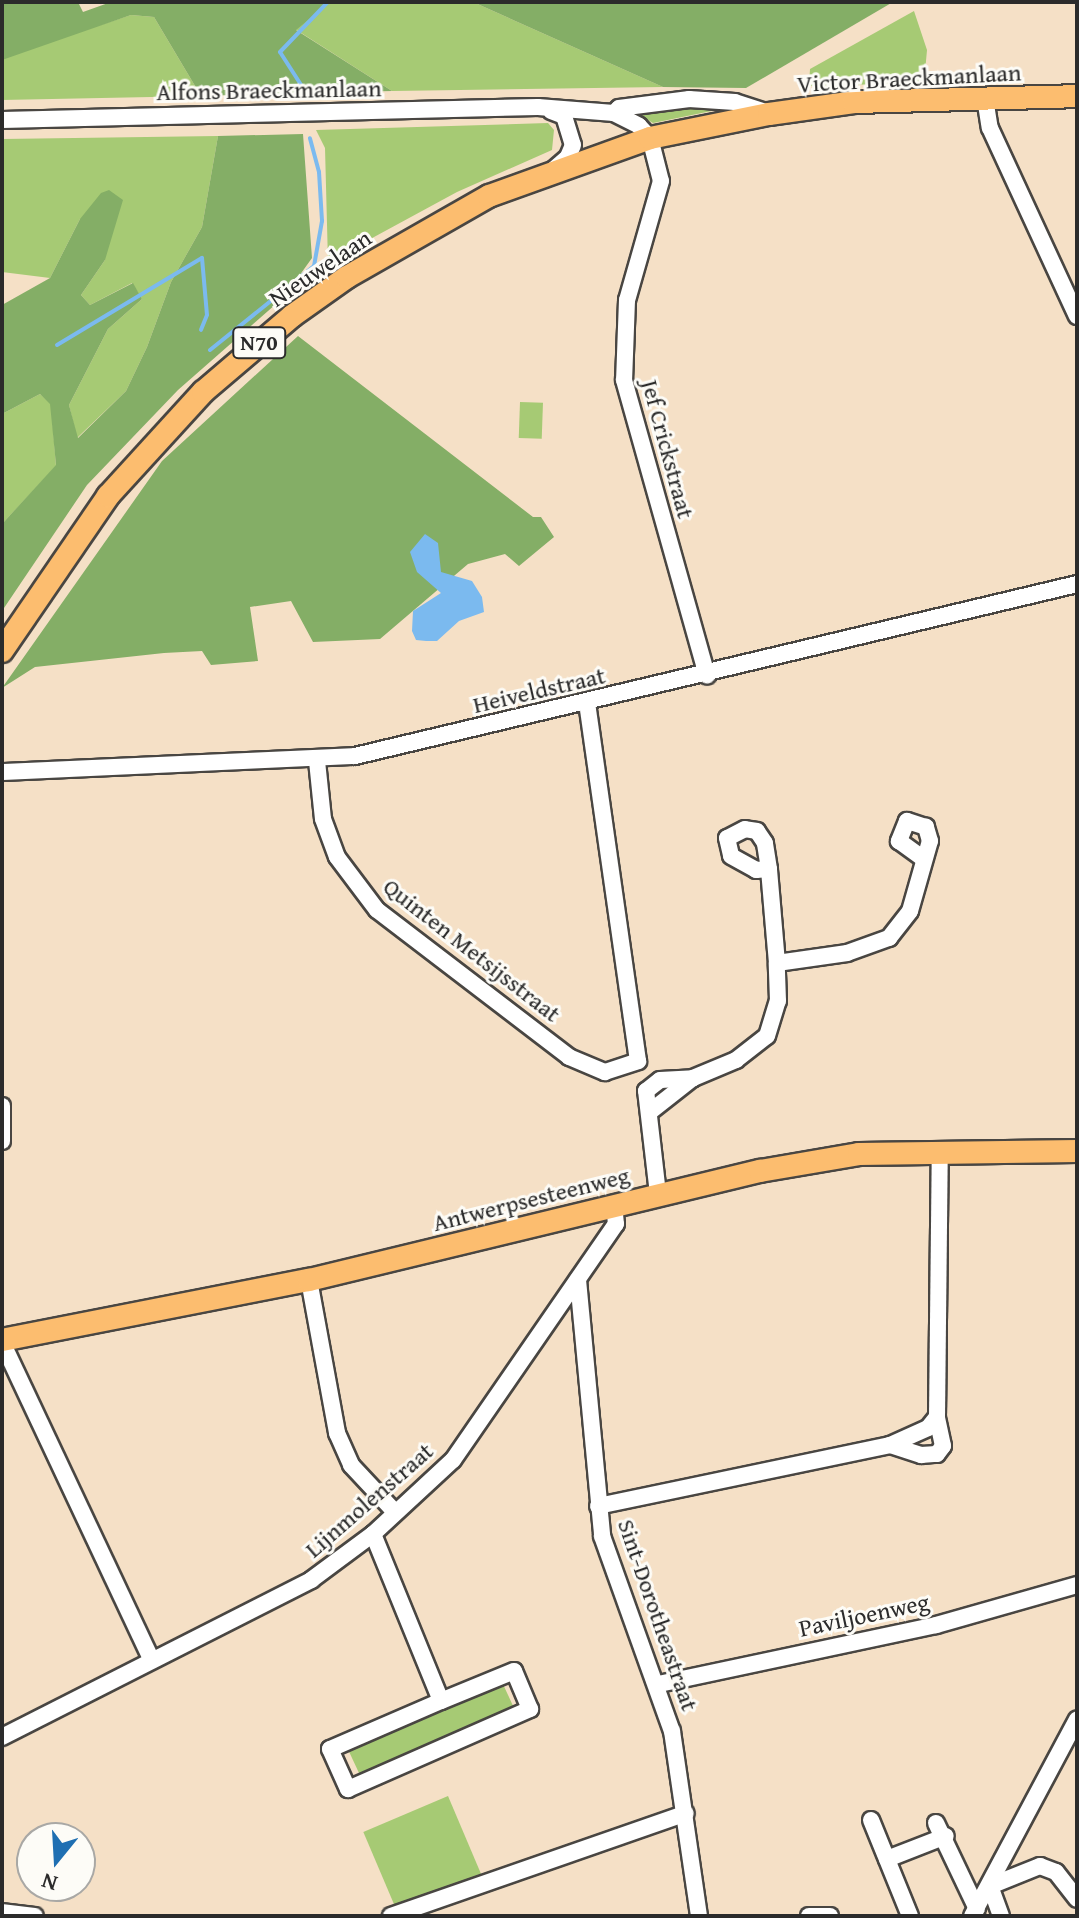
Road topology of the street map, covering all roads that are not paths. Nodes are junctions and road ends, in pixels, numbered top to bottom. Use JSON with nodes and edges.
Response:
{"nodes":[{"id":1,"x":1077,"y":96,"type":"edge"},
{"id":2,"x":985,"y":98,"type":"junction"},
{"id":3,"x":538,"y":107,"type":"junction"},
{"id":4,"x":614,"y":113,"type":"junction"},
{"id":5,"x":769,"y":114,"type":"junction"},
{"id":6,"x":2,"y":120,"type":"edge"},
{"id":7,"x":650,"y":138,"type":"junction"},
{"id":8,"x":550,"y":172,"type":"junction"},
{"id":9,"x":1077,"y":316,"type":"edge"},
{"id":10,"x":1077,"y":584,"type":"edge"},
{"id":11,"x":2,"y":651,"type":"edge"},
{"id":12,"x":707,"y":676,"type":"junction"},
{"id":13,"x":587,"y":704,"type":"junction"},
{"id":14,"x":317,"y":761,"type":"junction"},
{"id":15,"x":2,"y":772,"type":"edge"},
{"id":16,"x":922,"y":858,"type":"dead end"},
{"id":17,"x":769,"y":869,"type":"dead end"},
{"id":18,"x":777,"y":963,"type":"junction"},
{"id":19,"x":693,"y":1078,"type":"junction"},
{"id":20,"x":2,"y":1106,"type":"edge"},
{"id":21,"x":651,"y":1111,"type":"junction"},
{"id":22,"x":2,"y":1141,"type":"edge"},
{"id":23,"x":940,"y":1151,"type":"junction"},
{"id":24,"x":1077,"y":1151,"type":"edge"},
{"id":25,"x":658,"y":1194,"type":"junction"},
{"id":26,"x":614,"y":1205,"type":"junction"},
{"id":27,"x":309,"y":1280,"type":"junction"},
{"id":28,"x":578,"y":1280,"type":"junction"},
{"id":29,"x":2,"y":1341,"type":"edge"},
{"id":30,"x":937,"y":1417,"type":"junction"},
{"id":31,"x":890,"y":1445,"type":"junction"},
{"id":32,"x":598,"y":1506,"type":"junction"},
{"id":33,"x":395,"y":1512,"type":"junction"},
{"id":34,"x":373,"y":1534,"type":"junction"},
{"id":35,"x":1074,"y":1587,"type":"edge"},
{"id":36,"x":151,"y":1658,"type":"junction"},
{"id":37,"x":659,"y":1684,"type":"junction"},
{"id":38,"x":441,"y":1701,"type":"junction"},
{"id":39,"x":1077,"y":1719,"type":"edge"},
{"id":40,"x":2,"y":1737,"type":"edge"},
{"id":41,"x":686,"y":1813,"type":"junction"},
{"id":42,"x":871,"y":1820,"type":"dead end"},
{"id":43,"x":887,"y":1859,"type":"junction"},
{"id":44,"x":990,"y":1886,"type":"junction"},
{"id":45,"x":1077,"y":1899,"type":"edge"},
{"id":46,"x":2,"y":1912,"type":"edge"},
{"id":47,"x":975,"y":1912,"type":"edge"},
{"id":48,"x":35,"y":1916,"type":"edge"},
{"id":49,"x":391,"y":1916,"type":"edge"},
{"id":50,"x":699,"y":1916,"type":"edge"},
{"id":51,"x":809,"y":1916,"type":"edge"},
{"id":52,"x":830,"y":1916,"type":"edge"},
{"id":53,"x":910,"y":1916,"type":"edge"},
{"id":54,"x":1001,"y":1916,"type":"edge"}],
"edges":[{"from":1,"to":2,"type":"main road","name":"Victor Braeckmanlaan","number":"N70"},
{"from":2,"to":5,"type":"main road","name":"Victor Braeckmanlaan","number":"N70"},
{"from":2,"to":9,"type":"street"},
{"from":3,"to":4,"type":"street","name":"Alfons Braeckmanlaan"},
{"from":3,"to":6,"type":"street","name":"Alfons Braeckmanlaan"},
{"from":3,"to":8,"type":"street"},
{"from":4,"to":5,"type":"street","name":"Alfons Braeckmanlaan"},
{"from":4,"to":7,"type":"street"},
{"from":5,"to":7,"type":"main road","name":"Victor Braeckmanlaan","number":"N70"},
{"from":7,"to":8,"type":"main road","name":"Nieuwelaan","number":"N70"},
{"from":7,"to":12,"type":"street","name":"Jef Crickstraat"},
{"from":8,"to":11,"type":"main road","name":"Nieuwelaan","number":"N70"},
{"from":10,"to":12,"type":"street","name":"Heiveldstraat"},
{"from":12,"to":13,"type":"street","name":"Heiveldstraat"},
{"from":13,"to":14,"type":"street","name":"Heiveldstraat"},
{"from":13,"to":14,"type":"street","name":"Quinten Metsijsstraat"},
{"from":14,"to":15,"type":"street","name":"Heiveldstraat"},
{"from":16,"to":18,"type":"street"},
{"from":17,"to":18,"type":"street"},
{"from":18,"to":19,"type":"street"},
{"from":19,"to":21,"type":"street"},
{"from":19,"to":21,"type":"street"},
{"from":20,"to":22,"type":"street"},
{"from":21,"to":25,"type":"street"},
{"from":23,"to":24,"type":"main road","name":"Antwerpsesteenweg"},
{"from":23,"to":25,"type":"main road","name":"Antwerpsesteenweg"},
{"from":23,"to":30,"type":"street"},
{"from":25,"to":26,"type":"main road","name":"Antwerpsesteenweg"},
{"from":26,"to":27,"type":"main road","name":"Antwerpsesteenweg"},
{"from":26,"to":28,"type":"street","name":"Lijnmolenstraat"},
{"from":27,"to":29,"type":"main road","name":"Antwerpsesteenweg"},
{"from":27,"to":33,"type":"street"},
{"from":28,"to":32,"type":"street","name":"Sint-Dorotheastraat"},
{"from":28,"to":33,"type":"street","name":"Lijnmolenstraat"},
{"from":29,"to":36,"type":"street"},
{"from":30,"to":31,"type":"street"},
{"from":30,"to":31,"type":"street"},
{"from":31,"to":32,"type":"street"},
{"from":32,"to":37,"type":"street","name":"Sint-Dorotheastraat"},
{"from":33,"to":34,"type":"street","name":"Lijnmolenstraat"},
{"from":34,"to":36,"type":"street","name":"Lijnmolenstraat"},
{"from":34,"to":38,"type":"street"},
{"from":35,"to":37,"type":"street","name":"Paviljoenweg"},
{"from":36,"to":40,"type":"street","name":"Lijnmolenstraat"},
{"from":37,"to":41,"type":"street","name":"Sint-Dorotheastraat"},
{"from":38,"to":38,"type":"street"},
{"from":39,"to":44,"type":"street"},
{"from":41,"to":49,"type":"street"},
{"from":41,"to":50,"type":"street","name":"Sint-Dorotheastraat"},
{"from":42,"to":43,"type":"street"},
{"from":43,"to":47,"type":"street"},
{"from":43,"to":53,"type":"street"},
{"from":44,"to":45,"type":"street"},
{"from":44,"to":47,"type":"street"},
{"from":44,"to":54,"type":"street"},
{"from":46,"to":48,"type":"street"},
{"from":51,"to":52,"type":"street"}]}
